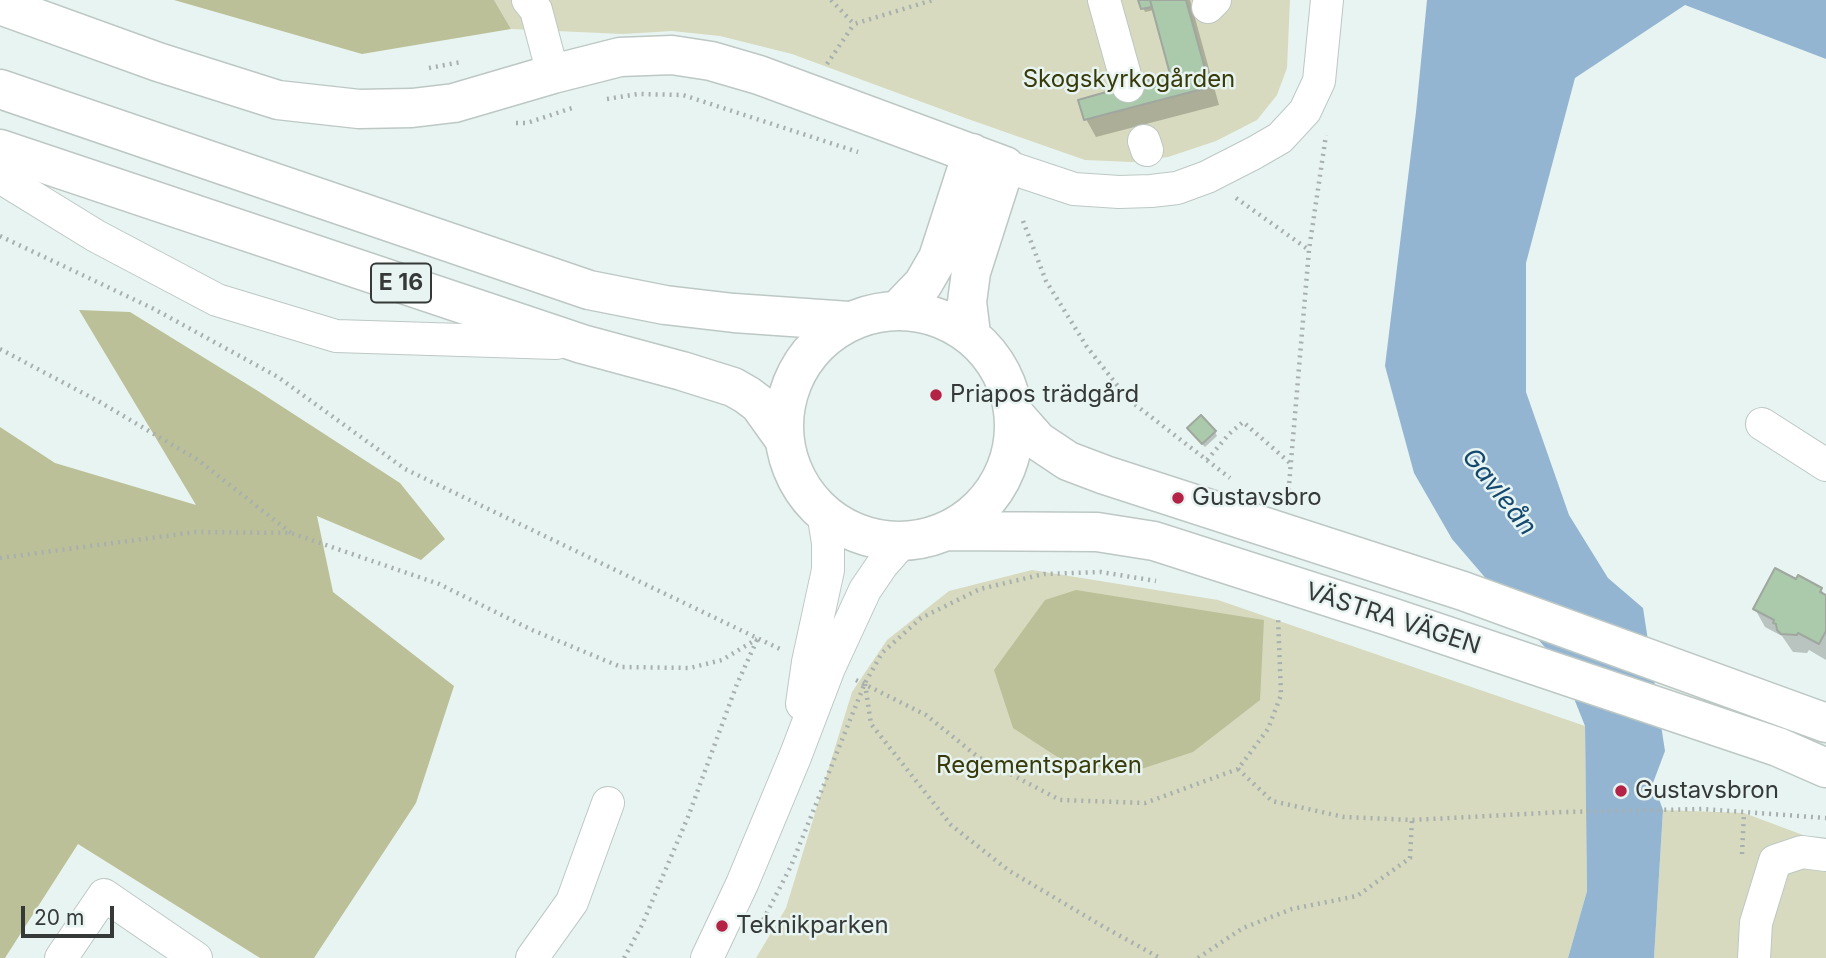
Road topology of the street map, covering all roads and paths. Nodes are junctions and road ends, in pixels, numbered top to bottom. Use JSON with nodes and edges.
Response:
{"nodes":[{"id":1,"x":528,"y":0,"type":"edge"},
{"id":2,"x":831,"y":0,"type":"edge"},
{"id":3,"x":933,"y":0,"type":"edge"},
{"id":4,"x":1104,"y":0,"type":"edge"},
{"id":5,"x":1327,"y":0,"type":"edge"},
{"id":6,"x":0,"y":5,"type":"edge"},
{"id":7,"x":854,"y":24,"type":"junction"},
{"id":8,"x":823,"y":69,"type":"dead end"},
{"id":9,"x":553,"y":74,"type":"junction"},
{"id":10,"x":1128,"y":86,"type":"dead end"},
{"id":11,"x":0,"y":89,"type":"edge"},
{"id":12,"x":1327,"y":126,"type":"dead end"},
{"id":13,"x":0,"y":149,"type":"edge"},
{"id":14,"x":989,"y":160,"type":"junction"},
{"id":15,"x":0,"y":177,"type":"edge"},
{"id":16,"x":1207,"y":177,"type":"junction"},
{"id":17,"x":1023,"y":219,"type":"dead end"},
{"id":18,"x":0,"y":236,"type":"edge"},
{"id":19,"x":1309,"y":250,"type":"junction"},
{"id":20,"x":899,"y":309,"type":"junction"},
{"id":21,"x":849,"y":321,"type":"junction"},
{"id":22,"x":971,"y":334,"type":"junction"},
{"id":23,"x":582,"y":344,"type":"junction"},
{"id":24,"x":0,"y":349,"type":"edge"},
{"id":25,"x":1015,"y":415,"type":"junction"},
{"id":26,"x":1762,"y":424,"type":"dead end"},
{"id":27,"x":784,"y":439,"type":"junction"},
{"id":28,"x":1207,"y":460,"type":"junction"},
{"id":29,"x":1291,"y":463,"type":"junction"},
{"id":30,"x":1826,"y":465,"type":"edge"},
{"id":31,"x":1232,"y":479,"type":"dead end"},
{"id":32,"x":1288,"y":496,"type":"dead end"},
{"id":33,"x":823,"y":512,"type":"junction"},
{"id":34,"x":948,"y":531,"type":"junction"},
{"id":35,"x":291,"y":533,"type":"junction"},
{"id":36,"x":903,"y":541,"type":"junction"},
{"id":37,"x":0,"y":558,"type":"edge"},
{"id":38,"x":1167,"y":582,"type":"dead end"},
{"id":39,"x":1278,"y":616,"type":"dead end"},
{"id":40,"x":758,"y":639,"type":"junction"},
{"id":41,"x":865,"y":683,"type":"junction"},
{"id":42,"x":1810,"y":718,"type":"edge"},
{"id":43,"x":795,"y":757,"type":"junction"},
{"id":44,"x":1826,"y":768,"type":"edge"},
{"id":45,"x":1238,"y":769,"type":"junction"},
{"id":46,"x":608,"y":803,"type":"dead end"},
{"id":47,"x":1826,"y":818,"type":"edge"},
{"id":48,"x":1412,"y":820,"type":"junction"},
{"id":49,"x":1826,"y":855,"type":"edge"},
{"id":50,"x":754,"y":936,"type":"dead end"},
{"id":51,"x":157,"y":947,"type":"edge"},
{"id":52,"x":61,"y":958,"type":"edge"},
{"id":53,"x":196,"y":958,"type":"edge"},
{"id":54,"x":532,"y":958,"type":"edge"},
{"id":55,"x":624,"y":958,"type":"edge"},
{"id":56,"x":707,"y":958,"type":"edge"},
{"id":57,"x":1160,"y":958,"type":"edge"},
{"id":58,"x":1198,"y":958,"type":"edge"},
{"id":59,"x":1754,"y":958,"type":"edge"}],
"edges":[{"from":1,"to":9,"type":"street"},
{"from":2,"to":7,"type":"path"},
{"from":3,"to":7,"type":"path"},
{"from":4,"to":10,"type":"street"},
{"from":5,"to":16,"type":"street"},
{"from":6,"to":9,"type":"main road"},
{"from":7,"to":8,"type":"path"},
{"from":9,"to":14,"type":"main road"},
{"from":11,"to":21,"type":"main road"},
{"from":12,"to":19,"type":"path"},
{"from":13,"to":23,"type":"main road","number":"E 16"},
{"from":14,"to":16,"type":"street"},
{"from":14,"to":20,"type":"main road"},
{"from":14,"to":22,"type":"main road"},
{"from":15,"to":23,"type":"street"},
{"from":16,"to":19,"type":"path"},
{"from":17,"to":28,"type":"path"},
{"from":18,"to":40,"type":"path"},
{"from":19,"to":29,"type":"path"},
{"from":20,"to":21,"type":"main road"},
{"from":20,"to":22,"type":"main road"},
{"from":21,"to":27,"type":"main road"},
{"from":22,"to":25,"type":"main road"},
{"from":23,"to":27,"type":"main road","number":"E 16"},
{"from":24,"to":35,"type":"path"},
{"from":25,"to":34,"type":"main road"},
{"from":25,"to":42,"type":"main road","name":"VÄSTRA VÄGEN"},
{"from":26,"to":30,"type":"street"},
{"from":27,"to":33,"type":"main road"},
{"from":28,"to":29,"type":"path"},
{"from":28,"to":31,"type":"path"},
{"from":29,"to":32,"type":"path"},
{"from":33,"to":36,"type":"main road"},
{"from":33,"to":43,"type":"street"},
{"from":34,"to":36,"type":"main road"},
{"from":34,"to":44,"type":"main road","name":"VÄSTRA VÄGEN"},
{"from":35,"to":37,"type":"path"},
{"from":35,"to":40,"type":"path"},
{"from":36,"to":43,"type":"street"},
{"from":38,"to":41,"type":"path"},
{"from":39,"to":45,"type":"path"},
{"from":40,"to":55,"type":"path"},
{"from":41,"to":45,"type":"path"},
{"from":41,"to":50,"type":"path"},
{"from":41,"to":57,"type":"path"},
{"from":43,"to":56,"type":"street"},
{"from":45,"to":48,"type":"path"},
{"from":46,"to":54,"type":"street"},
{"from":47,"to":48,"type":"path"},
{"from":48,"to":58,"type":"path"},
{"from":49,"to":59,"type":"street"},
{"from":51,"to":52,"type":"street"},
{"from":51,"to":53,"type":"street"}]}
